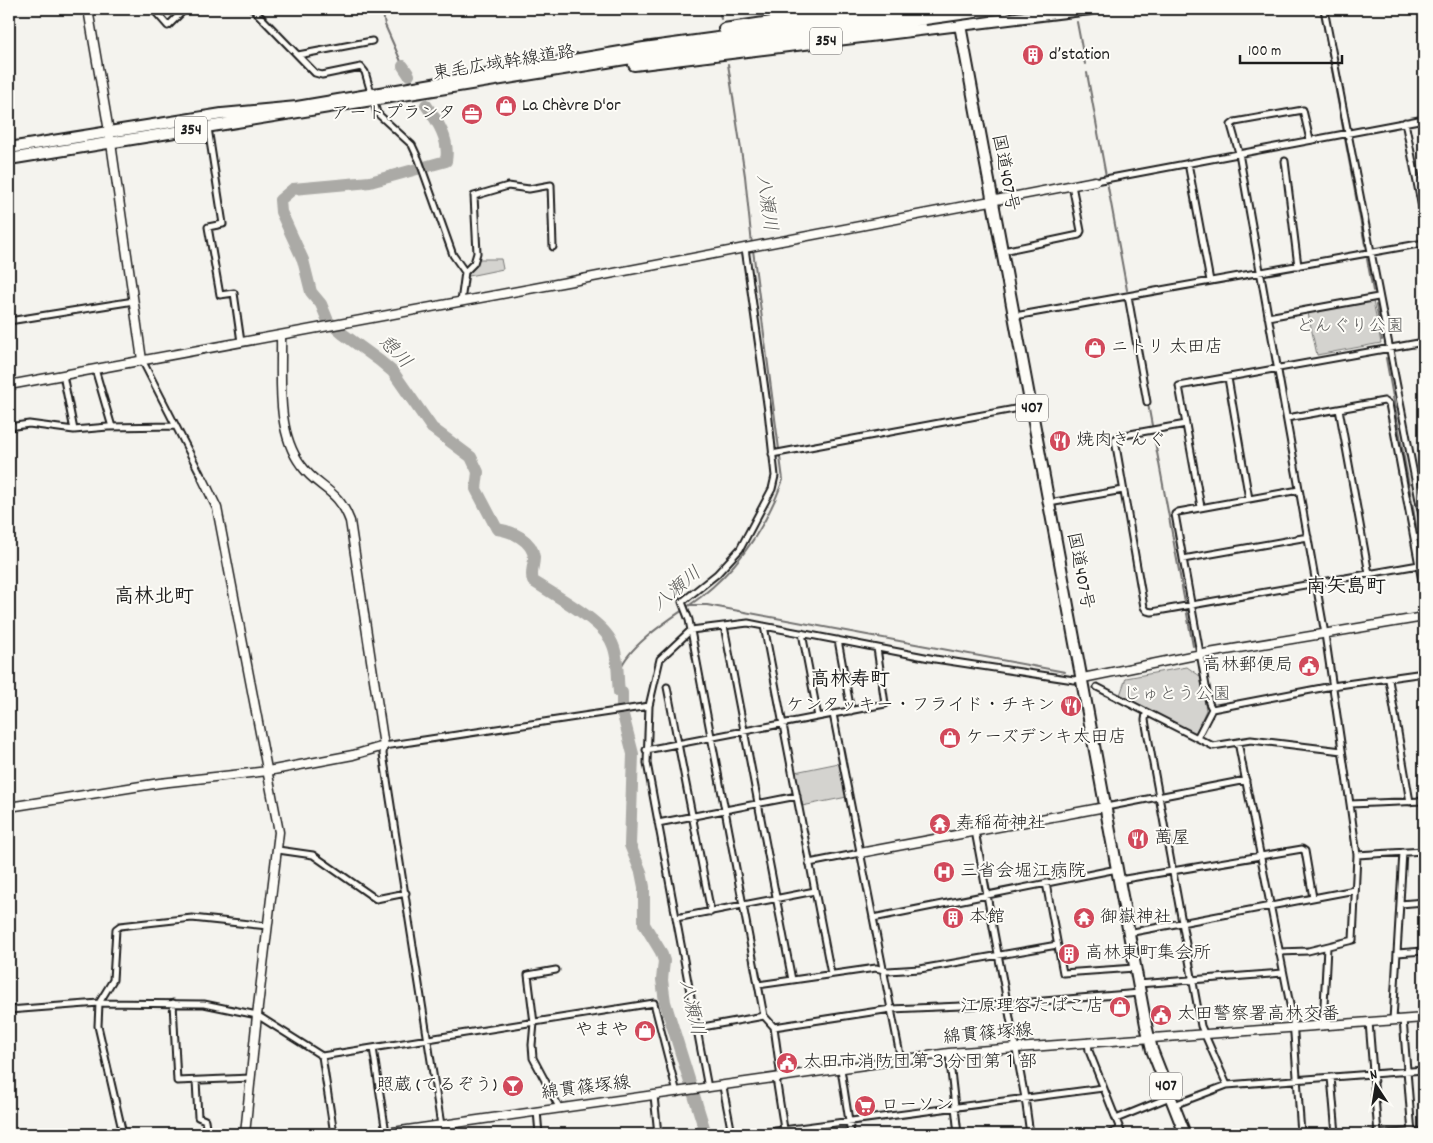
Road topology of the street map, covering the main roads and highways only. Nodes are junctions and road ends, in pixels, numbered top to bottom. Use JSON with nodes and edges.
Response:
{"nodes":[{"id":1,"x":858,"y":9,"type":"edge"},
{"id":2,"x":957,"y":9,"type":"edge"},
{"id":3,"x":1006,"y":9,"type":"edge"},
{"id":4,"x":1090,"y":9,"type":"edge"},
{"id":5,"x":926,"y":12,"type":"edge"},
{"id":6,"x":960,"y":23,"type":"junction"},
{"id":7,"x":582,"y":58,"type":"junction"},
{"id":8,"x":562,"y":71,"type":"junction"},
{"id":9,"x":372,"y":98,"type":"junction"},
{"id":10,"x":110,"y":138,"type":"junction"},
{"id":11,"x":9,"y":148,"type":"edge"},
{"id":12,"x":9,"y":160,"type":"edge"},
{"id":13,"x":1185,"y":1134,"type":"edge"}],
"edges":[{"from":1,"to":7,"type":"highway","number":"354"},
{"from":2,"to":6,"type":"highway","name":"国道407号","number":"407"},
{"from":3,"to":5,"type":"highway","name":"東毛広域幹線道路","number":"354","bridge":true},
{"from":4,"to":6,"type":"highway","number":"354"},
{"from":5,"to":7,"type":"highway","name":"東毛広域幹線道路","number":"354"},
{"from":5,"to":8,"type":"highway","name":"東毛広域幹線道路","number":"354"},
{"from":6,"to":8,"type":"highway","number":"354"},
{"from":6,"to":13,"type":"highway","name":"国道407号","number":"407"},
{"from":7,"to":9,"type":"highway","name":"東毛広域幹線道路","number":"354"},
{"from":8,"to":9,"type":"highway","name":"東毛広域幹線道路","number":"354"},
{"from":9,"to":10,"type":"highway","name":"東毛広域幹線道路","number":"354"},
{"from":9,"to":10,"type":"highway","name":"東毛広域幹線道路","number":"354"},
{"from":10,"to":11,"type":"highway","name":"東毛広域幹線道路","number":"354"},
{"from":10,"to":12,"type":"highway","name":"東毛広域幹線道路","number":"354"}]}
